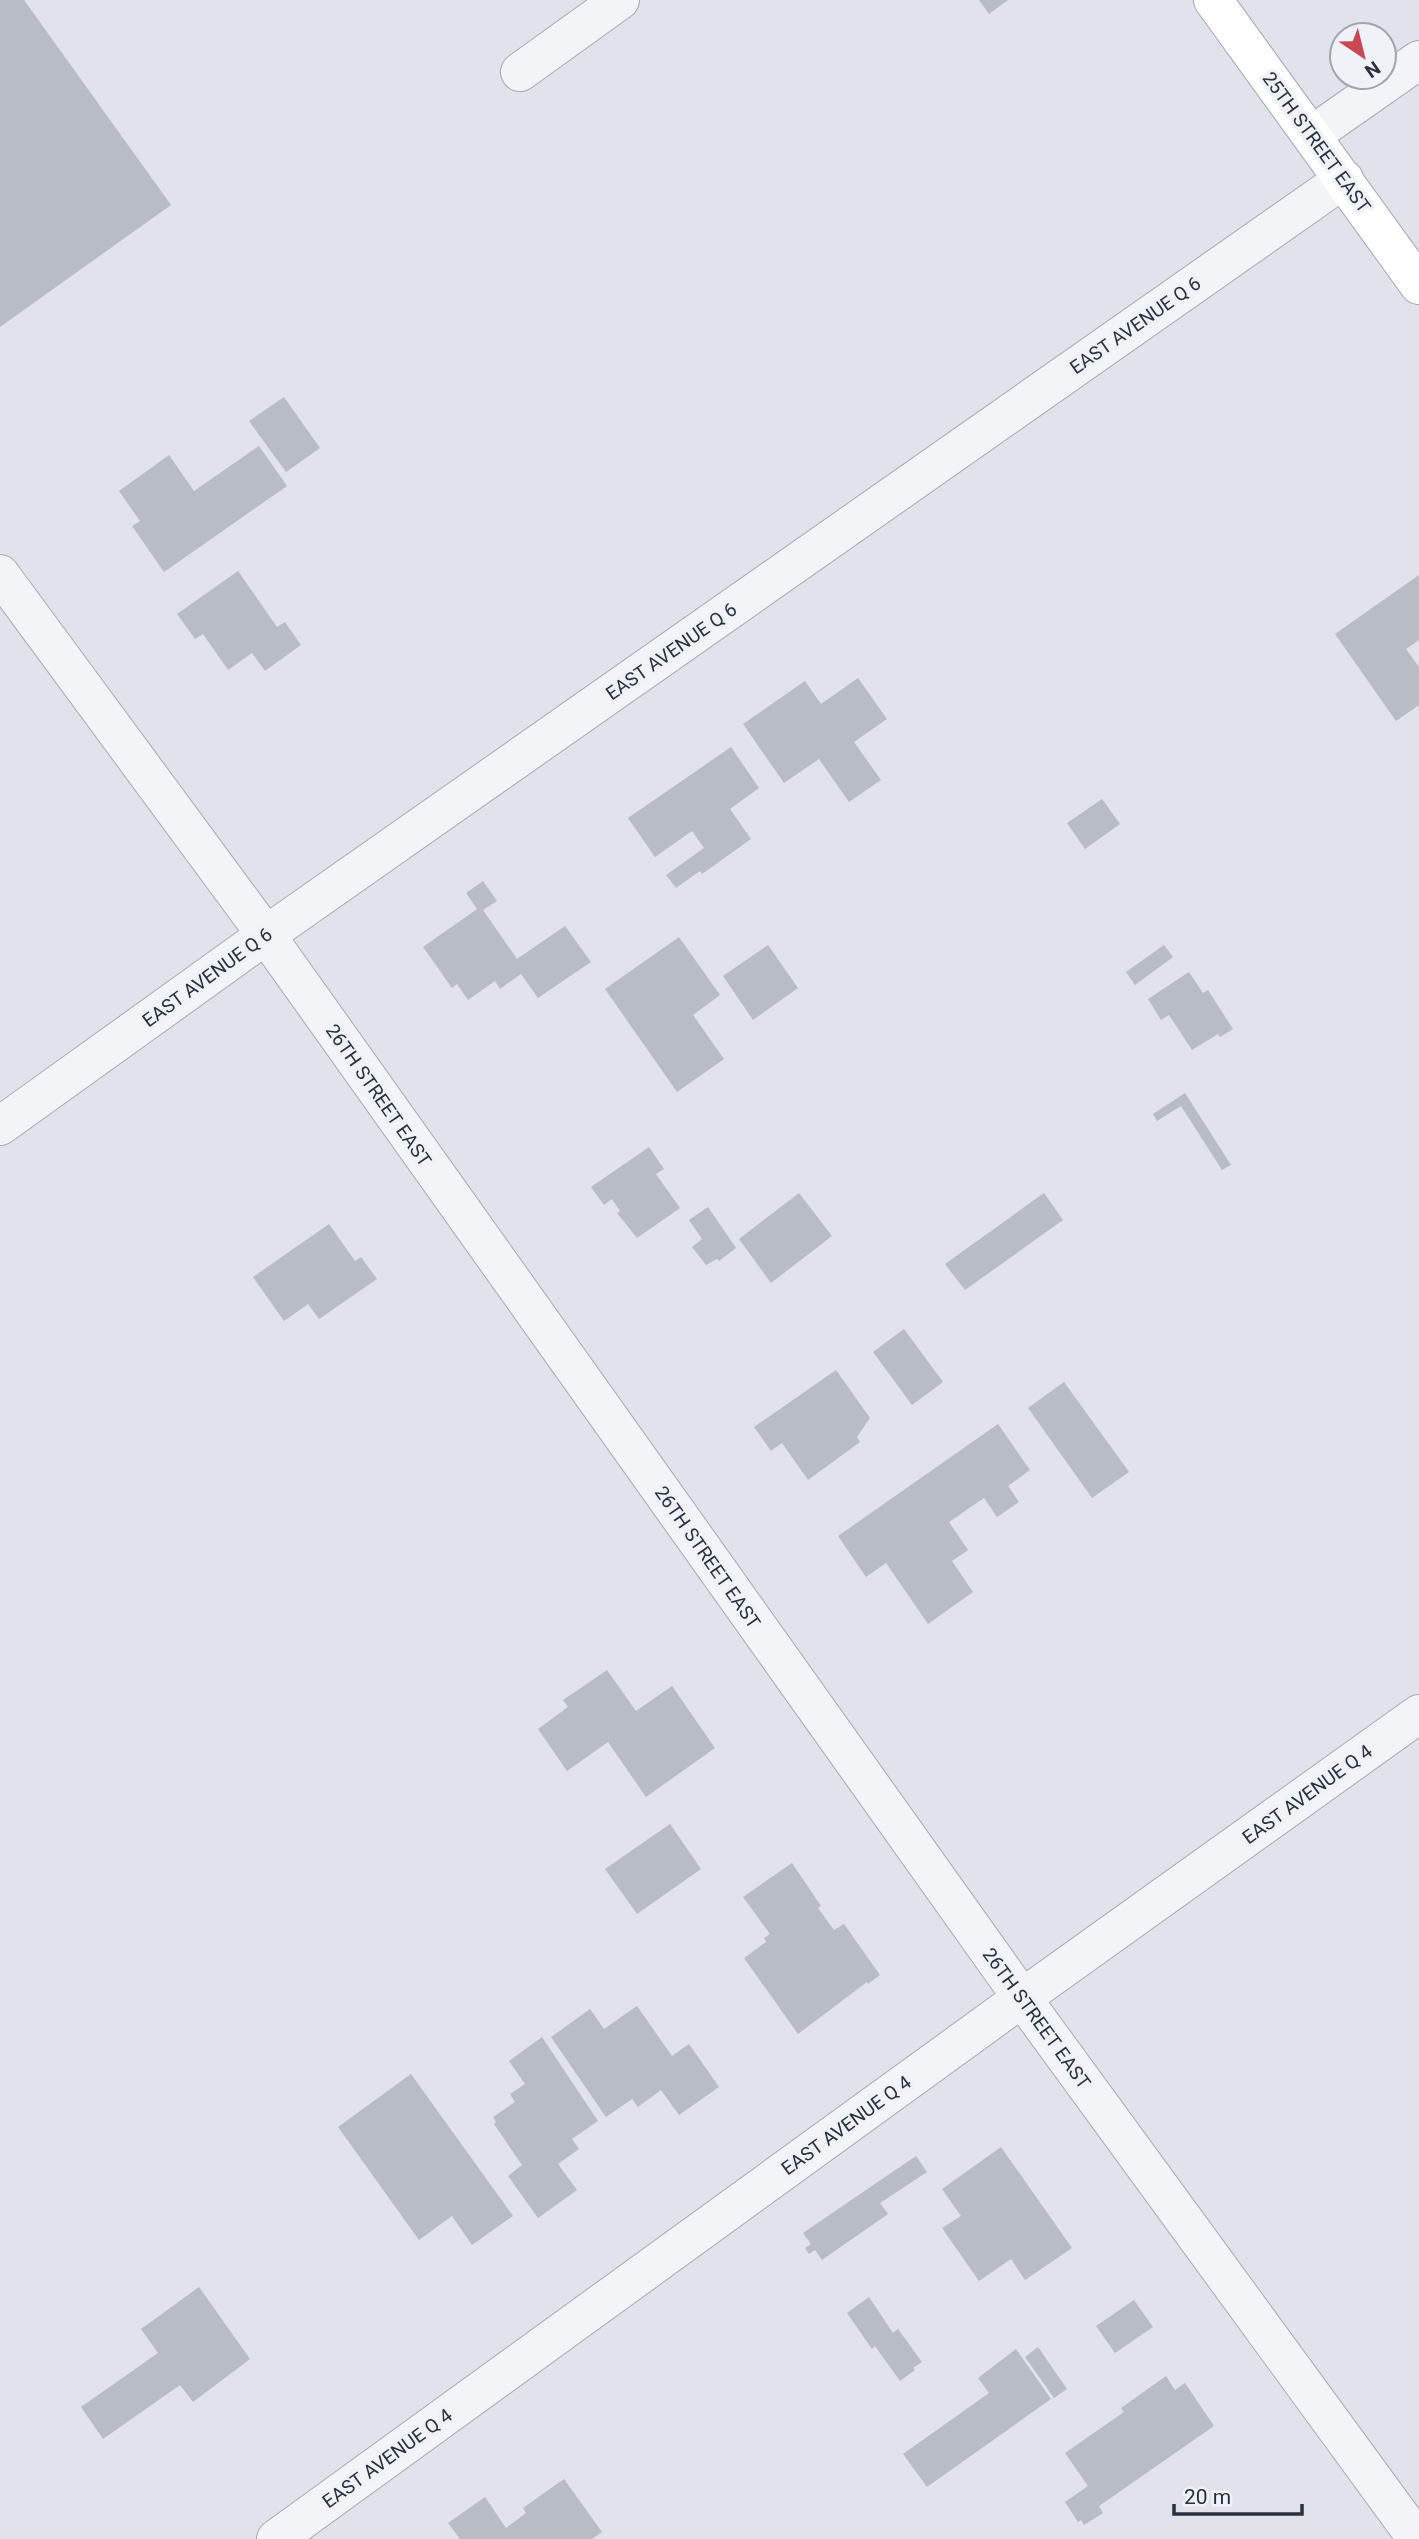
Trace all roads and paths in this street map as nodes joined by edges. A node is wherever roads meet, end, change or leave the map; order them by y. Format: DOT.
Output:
graph roads {
  1 [pos="620,0"];
  2 [pos="1213,0"];
  3 [pos="1419,61"];
  4 [pos="520,72"];
  5 [pos="1312,135"];
  6 [pos="1344,179"];
  7 [pos="1419,285"];
  8 [pos="0,574"];
  9 [pos="266,935"];
  10 [pos="0,1126"];
  11 [pos="1419,1714"];
  12 [pos="1022,1998"];
  13 [pos="276,2539"];
  14 [pos="1417,2539"];
  1 -- 4 [label="street"];
  2 -- 5 [label="main road, 25TH STREET EAST"];
  3 -- 5 [label="street"];
  5 -- 6 [label="main road, 25TH STREET EAST"];
  6 -- 7 [label="main road, 25TH STREET EAST"];
  6 -- 9 [label="street, EAST AVENUE Q 6"];
  8 -- 9 [label="street, 26TH STREET EAST"];
  9 -- 10 [label="street, EAST AVENUE Q 6"];
  9 -- 12 [label="street, 26TH STREET EAST"];
  11 -- 12 [label="street, EAST AVENUE Q 4"];
  12 -- 13 [label="street, EAST AVENUE Q 4"];
  12 -- 14 [label="street, 26TH STREET EAST"];
}
